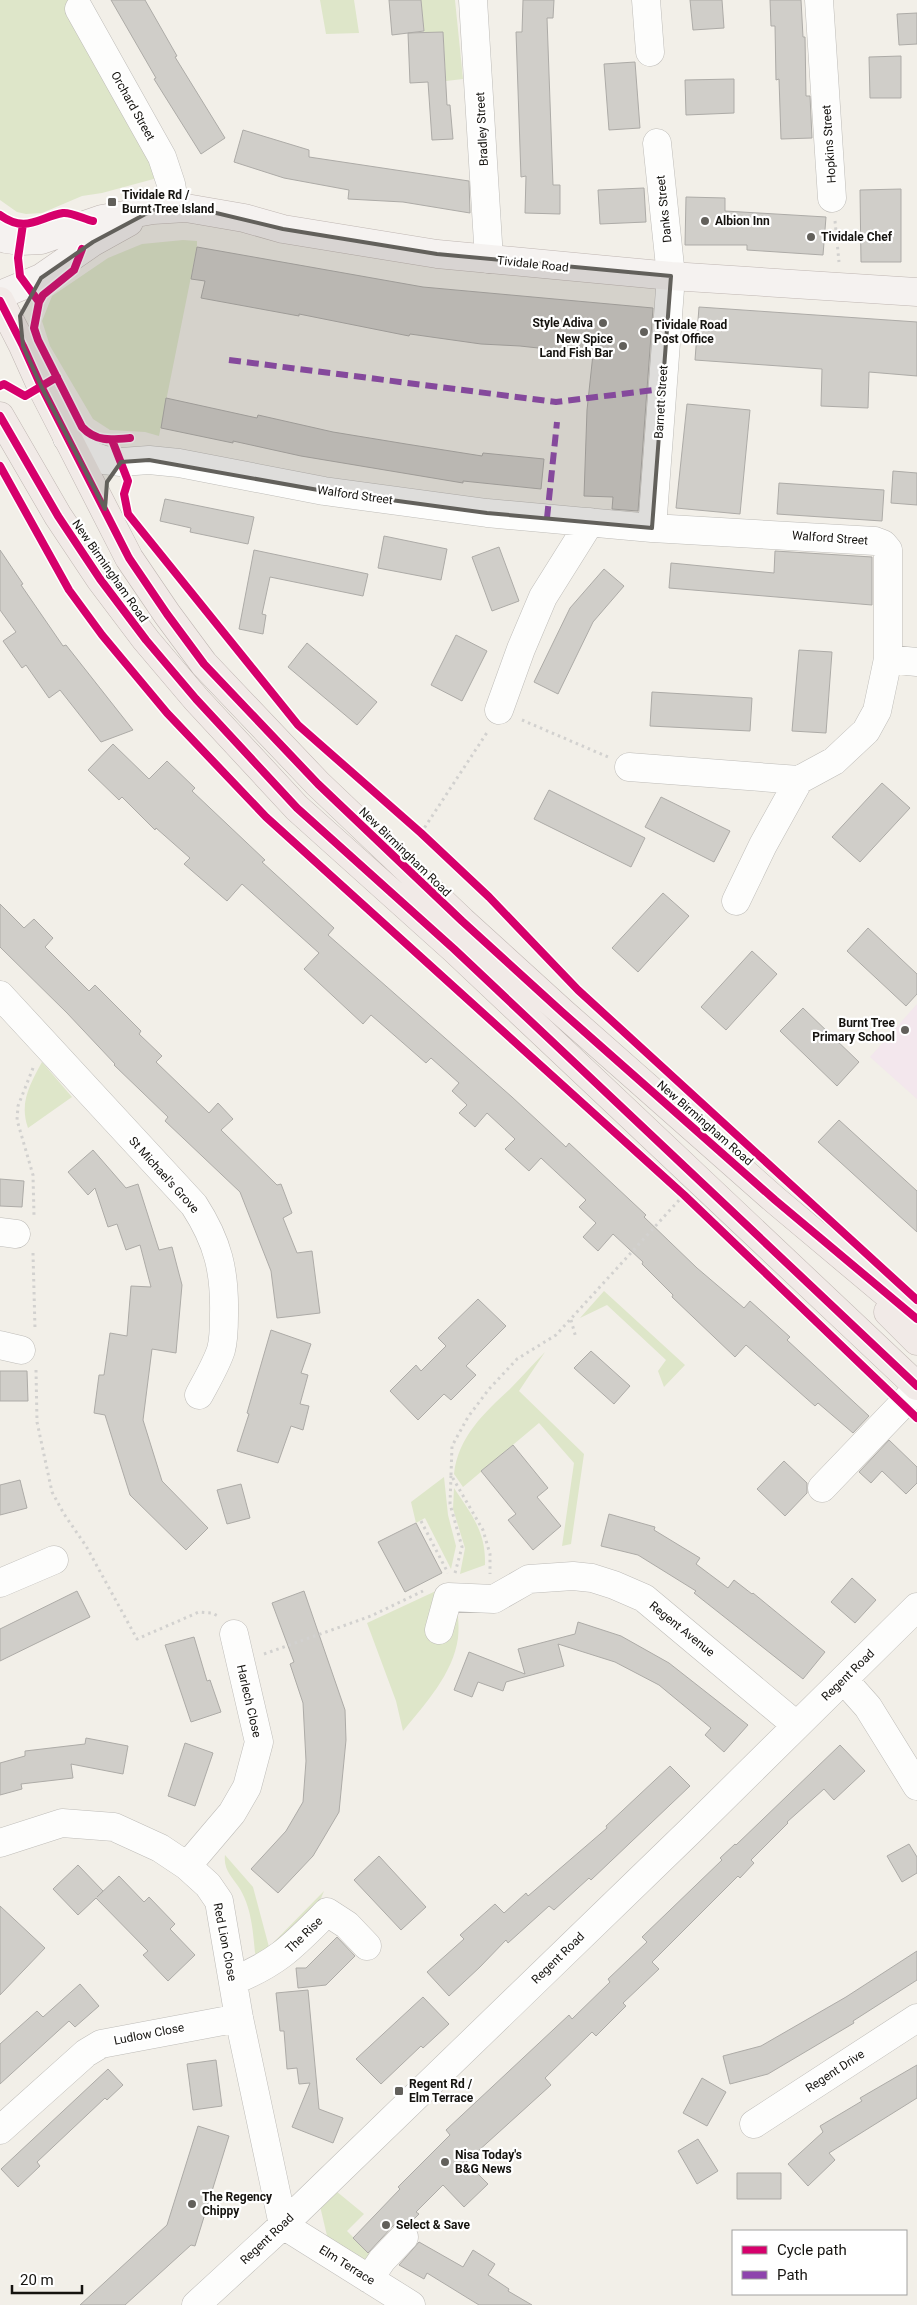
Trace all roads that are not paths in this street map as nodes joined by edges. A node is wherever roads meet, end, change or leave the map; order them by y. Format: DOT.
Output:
graph roads {
  1 [pos="473,0"];
  2 [pos="646,0"];
  3 [pos="819,0"];
  4 [pos="79,9"];
  5 [pos="650,52"];
  6 [pos="658,142"];
  7 [pos="832,198"];
  8 [pos="164,209"];
  9 [pos="0,236"];
  10 [pos="489,259"];
  11 [pos="671,276"];
  12 [pos="40,278"];
  13 [pos="917,292"];
  14 [pos="1,302"];
  15 [pos="23,346"];
  16 [pos="0,416"];
  17 [pos="67,438"];
  18 [pos="120,462"];
  19 [pos="104,509"];
  20 [pos="590,522"];
  21 [pos="652,528"];
  22 [pos="888,659"];
  23 [pos="917,662"];
  24 [pos="498,710"];
  25 [pos="630,767"];
  26 [pos="799,780"];
  27 [pos="318,784"];
  28 [pos="297,808"];
  29 [pos="736,901"];
  30 [pos="0,995"];
  31 [pos="775,1200"];
  32 [pos="917,1319"];
  33 [pos="917,1341"];
  34 [pos="917,1388"];
  35 [pos="199,1395"];
  36 [pos="822,1488"];
  37 [pos="54,1560"];
  38 [pos="0,1584"];
  39 [pos="917,1607"];
  40 [pos="228,1627"];
  41 [pos="439,1630"];
  42 [pos="844,1680"];
  43 [pos="796,1725"];
  44 [pos="917,1786"];
  45 [pos="0,1843"];
  46 [pos="187,1866"];
  47 [pos="367,1946"];
  48 [pos="233,1981"];
  49 [pos="239,2018"];
  50 [pos="917,2018"];
  51 [pos="754,2124"];
  52 [pos="0,2130"];
  53 [pos="283,2225"];
  54 [pos="404,2237"];
  55 [pos="369,2279"];
  56 [pos="196,2305"];
  57 [pos="411,2305"];
  1 -- 10 [label="street, Bradley Street"];
  2 -- 5 [label="street"];
  3 -- 7 [label="street, Hopkins Street"];
  4 -- 8 [label="street, Orchard Street"];
  6 -- 11 [label="street, Danks Street"];
  8 -- 9 [label="main road, Tividale Road"];
  8 -- 10 [label="main road, Tividale Road"];
  8 -- 12 [label="main road"];
  10 -- 11 [label="main road, Tividale Road"];
  11 -- 13 [label="main road, Tividale Road"];
  11 -- 21 [label="street, Barnett Street"];
  12 -- 14 [label="street"];
  12 -- 15 [label="main road"];
  14 -- 15 [label="highway, New Birmingham Road"];
  15 -- 17 [label="highway, New Birmingham Road"];
  16 -- 28 [label="highway, New Birmingham Road"];
  17 -- 18 [label="street, Walford Street"];
  17 -- 19 [label="highway, New Birmingham Road"];
  18 -- 19 [label="street"];
  18 -- 20 [label="street, Walford Street"];
  19 -- 27 [label="highway, New Birmingham Road"];
  20 -- 21 [label="street, Walford Street"];
  20 -- 24 [label="street"];
  21 -- 22 [label="street, Walford Street"];
  22 -- 23 [label="street"];
  22 -- 26 [label="street, Walford Street"];
  25 -- 26 [label="street"];
  26 -- 29 [label="street"];
  27 -- 28 [label="highway"];
  27 -- 31 [label="highway, New Birmingham Road"];
  28 -- 34 [label="highway, New Birmingham Road"];
  30 -- 35 [label="street, St Michael's Grove"];
  31 -- 32 [label="highway, New Birmingham Road"];
  31 -- 33 [label="highway"];
  34 -- 36 [label="street"];
  37 -- 38 [label="street"];
  39 -- 42 [label="street, Regent Road"];
  40 -- 46 [label="street, Harlech Close"];
  41 -- 43 [label="street, Regent Avenue"];
  42 -- 43 [label="street, Regent Road"];
  42 -- 44 [label="street"];
  43 -- 53 [label="street, Regent Road"];
  45 -- 46 [label="street, Red Lion Close"];
  46 -- 48 [label="street, Red Lion Close"];
  47 -- 48 [label="street, The Rise"];
  48 -- 49 [label="street, Red Lion Close"];
  49 -- 52 [label="street, Ludlow Close"];
  49 -- 53 [label="street, Red Lion Close"];
  50 -- 51 [label="street, Regent Drive"];
  53 -- 55 [label="street, Elm Terrace"];
  53 -- 56 [label="street, Regent Road"];
  54 -- 55 [label="street"];
  55 -- 57 [label="street, Elm Terrace"];
}
